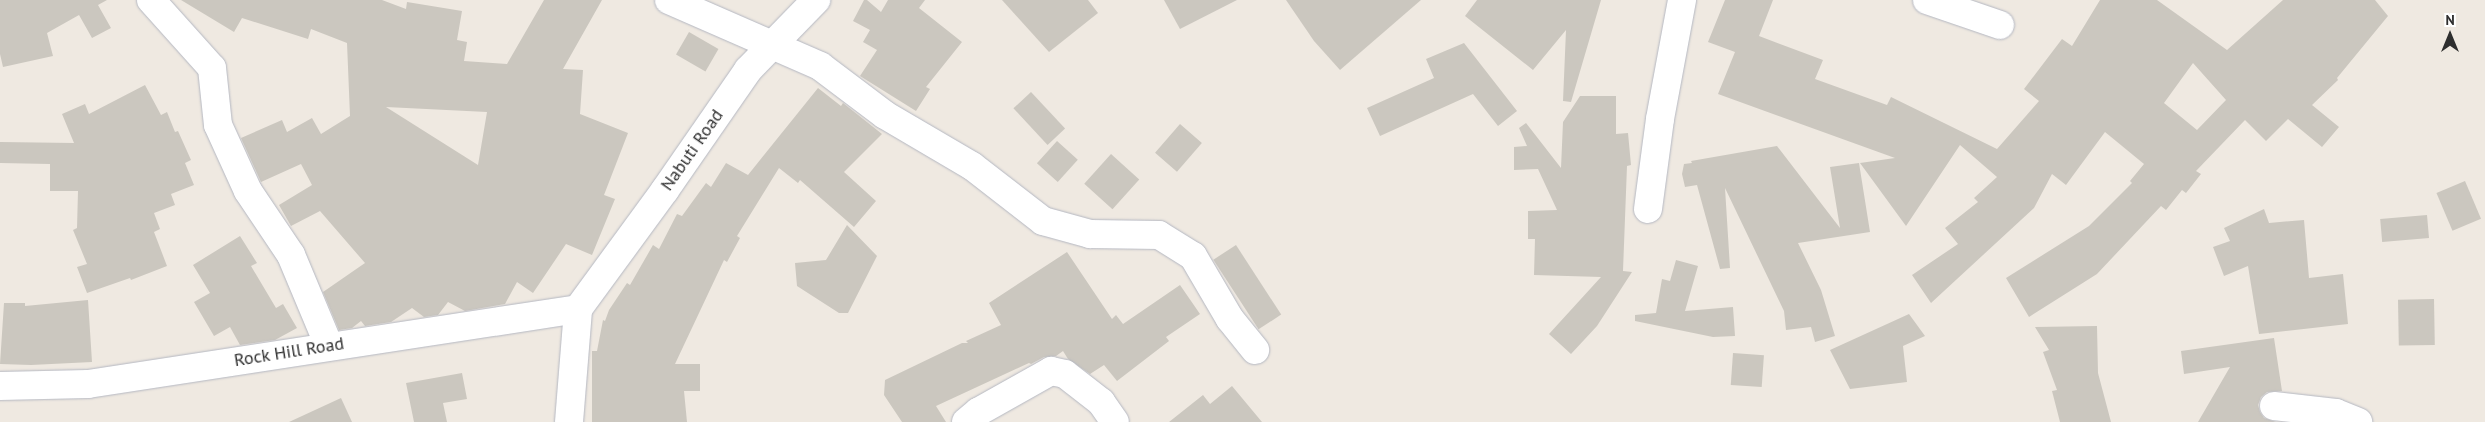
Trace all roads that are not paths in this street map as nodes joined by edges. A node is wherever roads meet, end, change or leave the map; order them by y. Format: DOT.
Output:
graph roads {
  1 [pos="151,0"];
  2 [pos="669,0"];
  3 [pos="816,0"];
  4 [pos="1682,0"];
  5 [pos="1927,0"];
  6 [pos="2000,25"];
  7 [pos="772,46"];
  8 [pos="1648,209"];
  9 [pos="578,309"];
  10 [pos="329,346"];
  11 [pos="1255,350"];
  12 [pos="0,386"];
  13 [pos="2274,406"];
  14 [pos="569,422"];
  15 [pos="966,422"];
  16 [pos="1115,422"];
  17 [pos="2358,422"];
  1 -- 10 [label="street"];
  2 -- 7 [label="street"];
  3 -- 7 [label="street, Nabuti Road"];
  4 -- 8 [label="street"];
  5 -- 6 [label="street"];
  7 -- 9 [label="street, Nabuti Road"];
  7 -- 11 [label="street"];
  9 -- 10 [label="street, Rock Hill Road"];
  9 -- 14 [label="street"];
  10 -- 12 [label="street, Rock Hill Road"];
  13 -- 17 [label="street"];
  15 -- 16 [label="street"];
}
